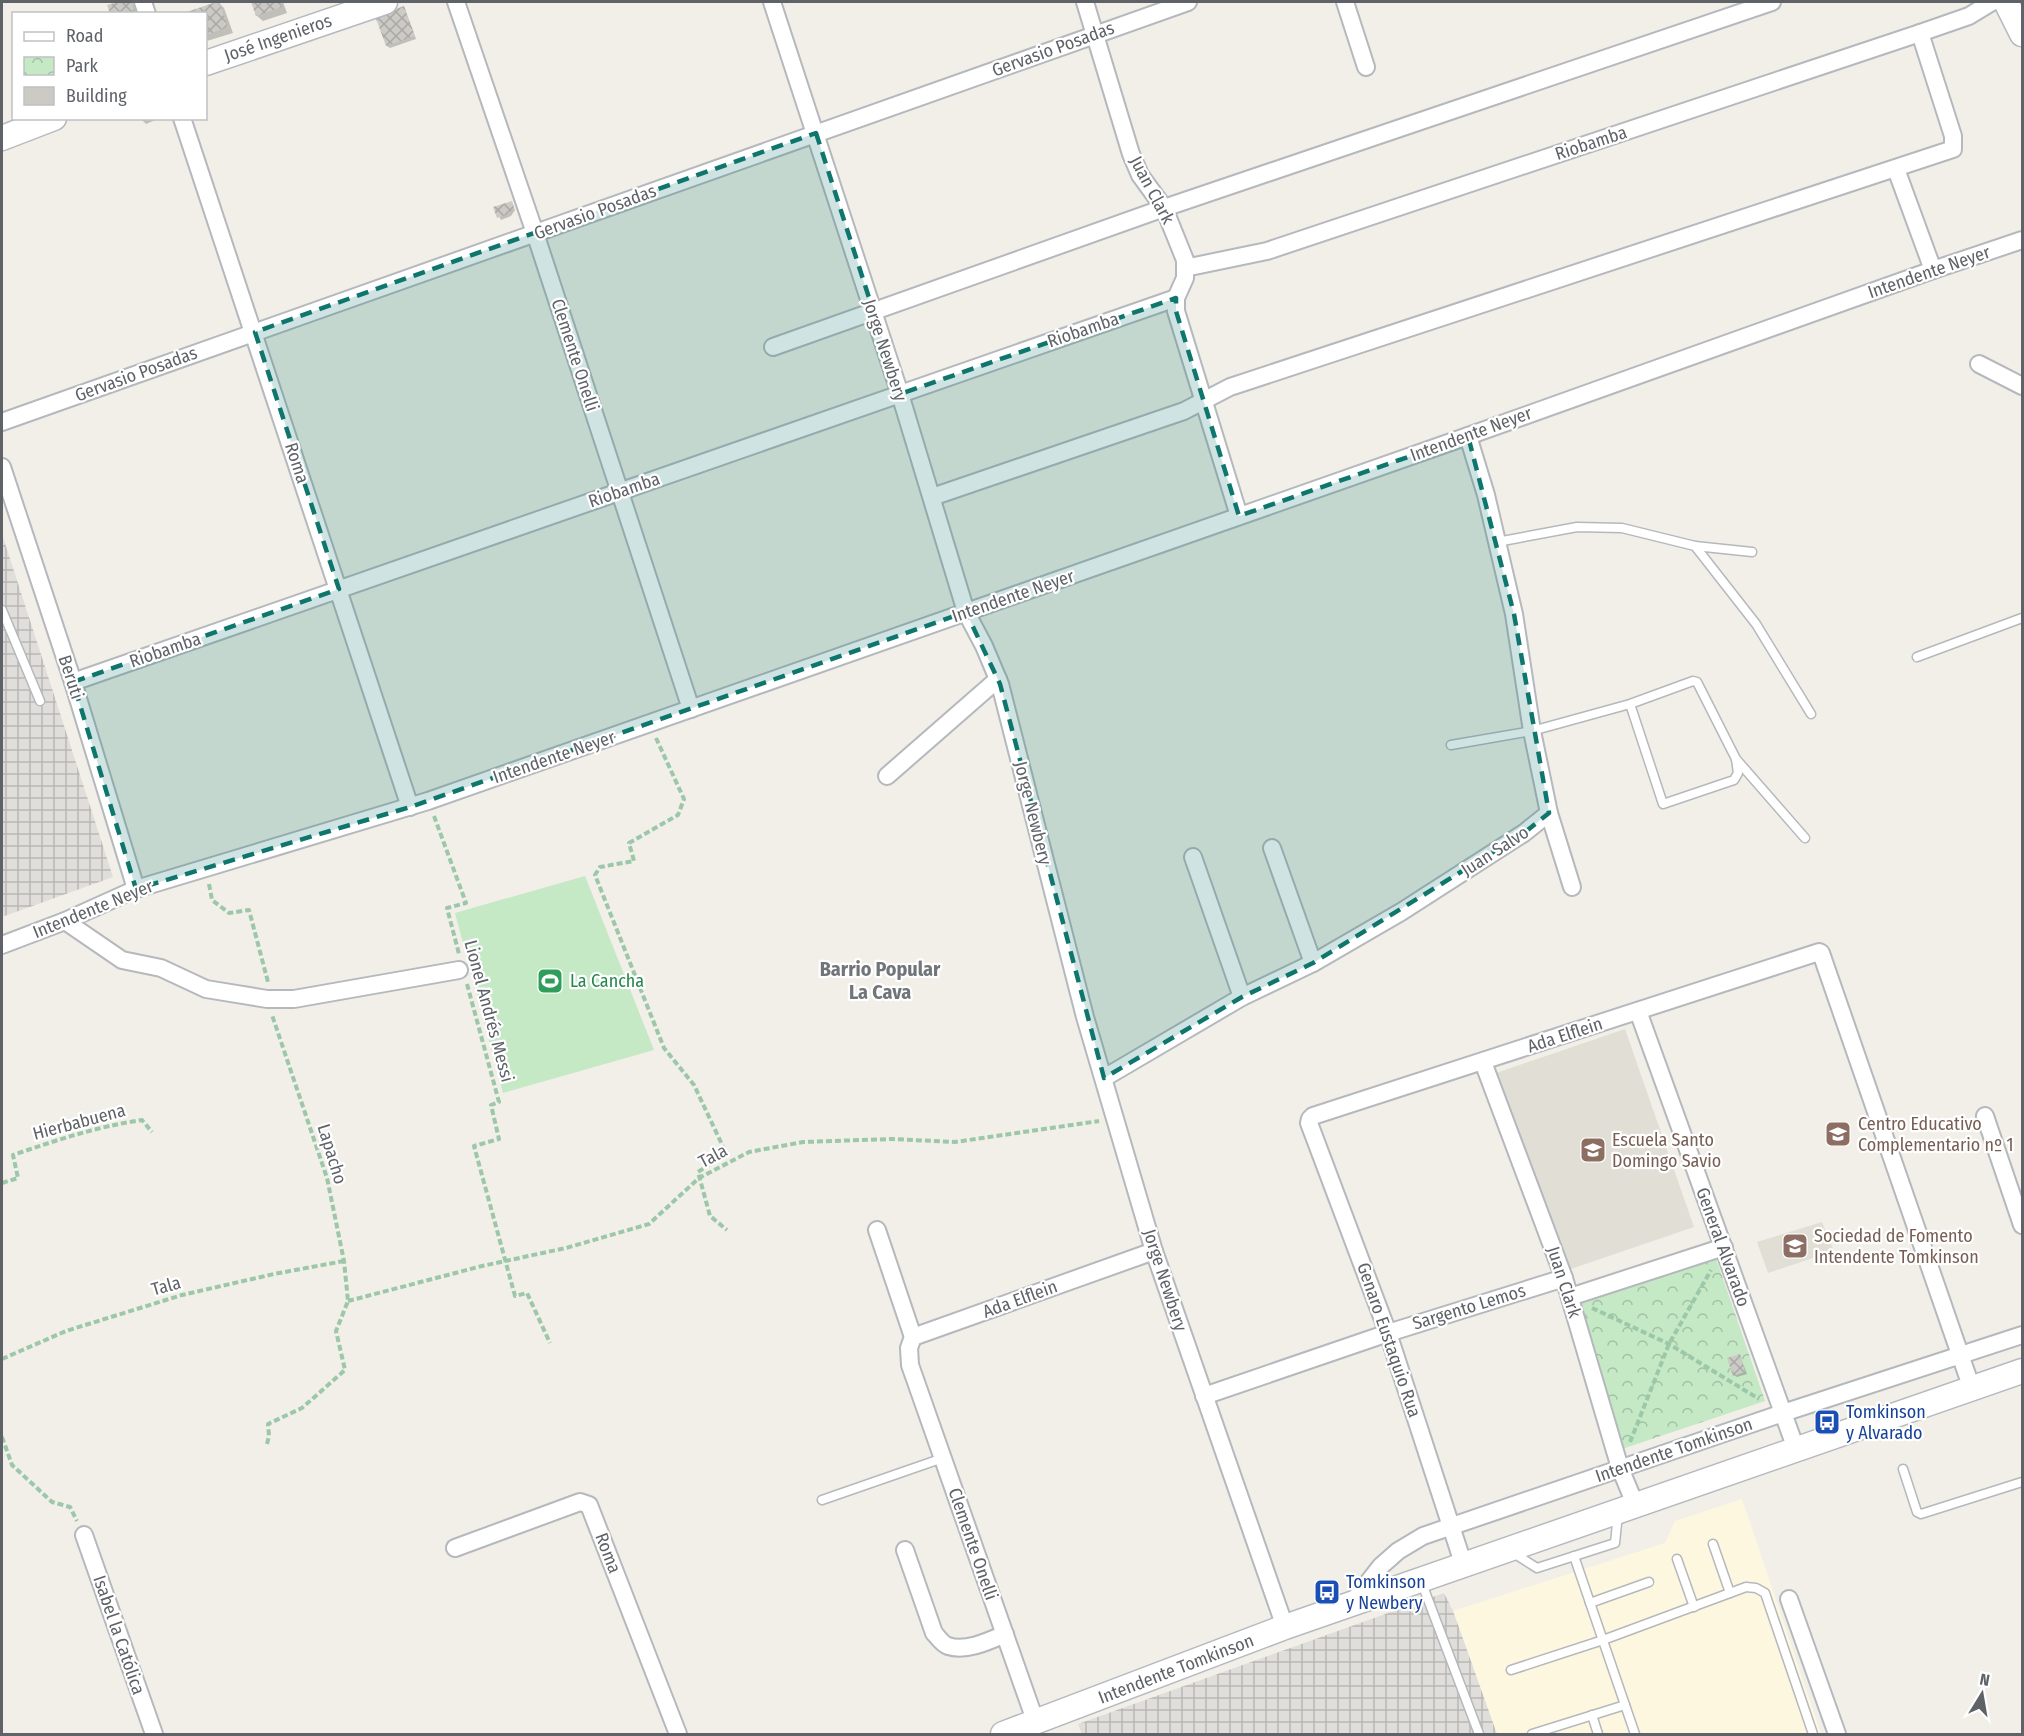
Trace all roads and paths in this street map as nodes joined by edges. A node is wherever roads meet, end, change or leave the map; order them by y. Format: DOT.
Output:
graph roads {
  1 [pos="386,2"];
  2 [pos="456,2"];
  3 [pos="772,2"];
  4 [pos="1084,2"];
  5 [pos="1188,2"];
  6 [pos="1345,2"];
  7 [pos="1772,2"];
  8 [pos="1992,2"];
  9 [pos="2006,2"];
  10 [pos="1920,33"];
  11 [pos="1095,34"];
  12 [pos="2022,34"];
  13 [pos="207,63"];
  14 [pos="1366,67"];
  15 [pos="49,120"];
  16 [pos="183,120"];
  17 [pos="816,133"];
  18 [pos="2,138"];
  19 [pos="1896,169"];
  20 [pos="1164,208"];
  21 [pos="535,233"];
  22 [pos="2022,240"];
  23 [pos="1185,268"];
  24 [pos="1933,270"];
  25 [pos="1176,298"];
  26 [pos="873,313"];
  27 [pos="255,333"];
  28 [pos="773,347"];
  29 [pos="1979,364"];
  30 [pos="2022,386"];
  31 [pos="900,394"];
  32 [pos="1204,400"];
  33 [pos="2,422"];
  34 [pos="1468,436"];
  35 [pos="2,467"];
  36 [pos="619,492"];
  37 [pos="932,497"];
  38 [pos="1239,516"];
  39 [pos="1497,542"];
  40 [pos="1695,546"];
  41 [pos="1752,552"];
  42 [pos="339,589"];
  43 [pos="2,610"];
  44 [pos="966,612"];
  45 [pos="2022,618"];
  46 [pos="1917,657"];
  47 [pos="998,679"];
  48 [pos="73,682"];
  49 [pos="40,701"];
  50 [pos="1630,704"];
  51 [pos="691,708"];
  52 [pos="1811,714"];
  53 [pos="649,723"];
  54 [pos="1532,731"];
  55 [pos="1451,745"];
  56 [pos="1736,759"];
  57 [pos="887,776"];
  58 [pos="428,801"];
  59 [pos="410,807"];
  60 [pos="1549,813"];
  61 [pos="1805,838"];
  62 [pos="1272,848"];
  63 [pos="1193,856"];
  64 [pos="207,868"];
  65 [pos="1572,887"];
  66 [pos="136,889"];
  67 [pos="64,921"];
  68 [pos="2,945"];
  69 [pos="1313,963"];
  70 [pos="462,971"];
  71 [pos="1242,997"];
  72 [pos="267,999"];
  73 [pos="1638,1011"];
  74 [pos="1483,1062"];
  75 [pos="1104,1078"];
  76 [pos="1985,1116"];
  77 [pos="1115,1119"];
  78 [pos="1310,1119"];
  79 [pos="152,1132"];
  80 [pos="699,1178"];
  81 [pos="2,1183"];
  82 [pos="2022,1225"];
  83 [pos="727,1230"];
  84 [pos="877,1230"];
  85 [pos="1724,1247"];
  86 [pos="1154,1251"];
  87 [pos="505,1260"];
  88 [pos="344,1261"];
  89 [pos="1564,1278"];
  90 [pos="1570,1297"];
  91 [pos="348,1301"];
  92 [pos="1388,1333"];
  93 [pos="2022,1335"];
  94 [pos="913,1337"];
  95 [pos="550,1343"];
  96 [pos="1669,1344"];
  97 [pos="1959,1356"];
  98 [pos="2,1359"];
  99 [pos="2022,1371"];
  100 [pos="1972,1389"];
  101 [pos="1204,1396"];
  102 [pos="1783,1413"];
  103 [pos="2,1437"];
  104 [pos="267,1444"];
  105 [pos="1796,1449"];
  106 [pos="943,1458"];
  107 [pos="1620,1468"];
  108 [pos="1903,1468"];
  109 [pos="2022,1482"];
  110 [pos="822,1500"];
  111 [pos="1627,1507"];
  112 [pos="1452,1527"];
  113 [pos="84,1535"];
  114 [pos="1713,1544"];
  115 [pos="455,1548"];
  116 [pos="1507,1548"];
  117 [pos="905,1550"];
  118 [pos="1574,1556"];
  119 [pos="1677,1559"];
  120 [pos="1463,1563"];
  121 [pos="1420,1579"];
  122 [pos="1650,1582"];
  123 [pos="1730,1593"];
  124 [pos="1789,1599"];
  125 [pos="1590,1603"];
  126 [pos="1350,1605"];
  127 [pos="1694,1606"];
  128 [pos="1285,1627"];
  129 [pos="1005,1634"];
  130 [pos="1603,1640"];
  131 [pos="1511,1670"];
  132 [pos="1625,1705"];
  133 [pos="1592,1715"];
  134 [pos="1036,1723"];
  135 [pos="1556,1731"];
  136 [pos="154,1734"];
  137 [pos="678,1734"];
  138 [pos="1003,1734"];
  139 [pos="1479,1734"];
  140 [pos="1532,1734"];
  141 [pos="1599,1734"];
  142 [pos="1635,1734"];
  143 [pos="1813,1734"];
  144 [pos="1837,1734"];
  1 -- 13 [label="street, José Ingenieros"];
  2 -- 21 [label="street, Clemente Onelli"];
  3 -- 17 [label="street, Jorge Newbery"];
  4 -- 11 [label="street, Juan Clark"];
  5 -- 11 [label="street, Gervasio Posadas"];
  6 -- 14 [label="street"];
  7 -- 20 [label="street"];
  8 -- 10 [label="street, Riobamba"];
  9 -- 12 [label="street"];
  10 -- 19 [label="street"];
  10 -- 23 [label="street, Riobamba"];
  11 -- 17 [label="street, Gervasio Posadas"];
  11 -- 20 [label="street, Juan Clark"];
  15 -- 18 [label="street"];
  16 -- 27 [label="street, Roma"];
  17 -- 21 [label="street, Gervasio Posadas"];
  17 -- 26 [label="street, Jorge Newbery"];
  19 -- 24 [label="street"];
  19 -- 32 [label="street"];
  20 -- 23 [label="street, Juan Clark"];
  20 -- 26 [label="street"];
  21 -- 27 [label="street, Gervasio Posadas"];
  21 -- 36 [label="street, Clemente Onelli"];
  22 -- 24 [label="street, Intendente Neyer"];
  23 -- 25 [label="street"];
  24 -- 34 [label="street, Intendente Neyer"];
  25 -- 31 [label="street, Riobamba"];
  25 -- 32 [label="street"];
  26 -- 28 [label="street"];
  26 -- 31 [label="street, Jorge Newbery"];
  27 -- 33 [label="street, Gervasio Posadas"];
  27 -- 42 [label="street, Roma"];
  29 -- 30 [label="street"];
  31 -- 36 [label="street, Riobamba"];
  31 -- 37 [label="street, Jorge Newbery"];
  32 -- 37 [label="street"];
  32 -- 38 [label="street"];
  34 -- 38 [label="street, Intendente Neyer"];
  34 -- 39 [label="street"];
  35 -- 48 [label="street, Beruti"];
  36 -- 42 [label="street, Riobamba"];
  36 -- 51 [label="street, Clemente Onelli"];
  37 -- 44 [label="street, Jorge Newbery"];
  38 -- 44 [label="street, Intendente Neyer"];
  39 -- 40 [label="lane"];
  39 -- 54 [label="street"];
  40 -- 41 [label="lane"];
  40 -- 52 [label="lane"];
  42 -- 48 [label="street, Riobamba"];
  42 -- 59 [label="street, Roma"];
  43 -- 49 [label="lane"];
  44 -- 47 [label="street, Jorge Newbery"];
  44 -- 51 [label="street, Intendente Neyer"];
  45 -- 46 [label="lane"];
  47 -- 57 [label="street"];
  47 -- 75 [label="street, Jorge Newbery"];
  48 -- 66 [label="street, Beruti"];
  50 -- 54 [label="lane"];
  50 -- 56 [label="lane"];
  50 -- 56 [label="lane"];
  51 -- 53 [label="street, Intendente Neyer"];
  53 -- 58 [label="street, Intendente Neyer"];
  53 -- 80 [label="path"];
  54 -- 55 [label="lane"];
  54 -- 60 [label="street"];
  56 -- 61 [label="lane"];
  58 -- 59 [label="street, Intendente Neyer"];
  58 -- 70 [label="path, Lionel Andrés Messi"];
  59 -- 64 [label="street, Intendente Neyer"];
  60 -- 65 [label="street"];
  60 -- 69 [label="street, Juan Salvo"];
  62 -- 69 [label="street"];
  63 -- 71 [label="street"];
  64 -- 66 [label="street, Intendente Neyer"];
  64 -- 72 [label="path, Lapacho"];
  66 -- 67 [label="street, Intendente Neyer"];
  67 -- 68 [label="street, Intendente Neyer"];
  67 -- 72 [label="street"];
  69 -- 71 [label="street, Juan Salvo"];
  70 -- 72 [label="street"];
  70 -- 87 [label="path, Lionel Andrés Messi"];
  71 -- 75 [label="street, Juan Salvo"];
  72 -- 88 [label="path, Lapacho"];
  73 -- 74 [label="street, Ada Elflein"];
  73 -- 85 [label="street, General Alvarado"];
  73 -- 97 [label="street, Ada Elflein"];
  74 -- 78 [label="street, Ada Elflein"];
  74 -- 89 [label="street, Juan Clark"];
  75 -- 77 [label="street, Jorge Newbery"];
  76 -- 82 [label="street"];
  77 -- 80 [label="path, Tala"];
  77 -- 86 [label="street, Jorge Newbery"];
  78 -- 92 [label="street, Genaro Eustaquio Rua"];
  79 -- 81 [label="path, Hierbabuena"];
  80 -- 83 [label="path"];
  80 -- 87 [label="path, Tala"];
  84 -- 94 [label="street"];
  85 -- 90 [label="street"];
  85 -- 96 [label="path"];
  85 -- 102 [label="street, General Alvarado"];
  86 -- 94 [label="street, Ada Elflein"];
  86 -- 101 [label="street, Jorge Newbery"];
  87 -- 91 [label="path, Tala"];
  87 -- 95 [label="path, Lionel Andrés Messi"];
  88 -- 91 [label="path, Lapacho"];
  88 -- 98 [label="path, Tala"];
  89 -- 90 [label="street, Juan Clark"];
  89 -- 92 [label="street, Sargento Lemos"];
  90 -- 96 [label="path"];
  90 -- 107 [label="street, Juan Clark"];
  91 -- 104 [label="path, Lapacho"];
  92 -- 101 [label="street, Sargento Lemos"];
  92 -- 112 [label="street, Genaro Eustaquio Rua"];
  93 -- 97 [label="street, Intendente Tomkinson"];
  94 -- 106 [label="street, Clemente Onelli"];
  96 -- 102 [label="path"];
  96 -- 107 [label="path"];
  97 -- 100 [label="street"];
  97 -- 102 [label="street, Intendente Tomkinson"];
  99 -- 100 [label="street, Intendente Tomkinson"];
  100 -- 105 [label="street, Intendente Tomkinson"];
  101 -- 128 [label="street, Jorge Newbery"];
  102 -- 105 [label="street, General Alvarado"];
  102 -- 107 [label="street, Intendente Tomkinson"];
  103 -- 113 [label="path"];
  105 -- 111 [label="street, Intendente Tomkinson"];
  106 -- 110 [label="lane"];
  106 -- 129 [label="street, Clemente Onelli"];
  107 -- 111 [label="street, Juan Clark"];
  107 -- 112 [label="street, Intendente Tomkinson"];
  108 -- 109 [label="lane"];
  111 -- 116 [label="street, Intendente Tomkinson"];
  111 -- 118 [label="lane"];
  112 -- 120 [label="street, Genaro Eustaquio Rua"];
  112 -- 126 [label="street, Intendente Tomkinson"];
  113 -- 136 [label="street, Isabel la Católica"];
  114 -- 123 [label="lane"];
  115 -- 137 [label="street, Roma"];
  116 -- 118 [label="lane"];
  116 -- 120 [label="street, Intendente Tomkinson"];
  117 -- 129 [label="street"];
  118 -- 125 [label="lane"];
  119 -- 127 [label="lane"];
  120 -- 121 [label="street, Intendente Tomkinson"];
  121 -- 126 [label="street, Intendente Tomkinson"];
  121 -- 139 [label="lane"];
  122 -- 125 [label="lane"];
  123 -- 127 [label="lane"];
  123 -- 143 [label="lane"];
  124 -- 144 [label="street"];
  125 -- 130 [label="lane"];
  126 -- 128 [label="street, Intendente Tomkinson"];
  127 -- 130 [label="lane"];
  128 -- 134 [label="street, Intendente Tomkinson"];
  129 -- 134 [label="street, Clemente Onelli"];
  130 -- 131 [label="lane"];
  130 -- 132 [label="lane"];
  132 -- 133 [label="lane"];
  132 -- 142 [label="lane"];
  133 -- 135 [label="lane"];
  133 -- 141 [label="lane"];
  134 -- 138 [label="street, Intendente Tomkinson"];
  135 -- 140 [label="lane"];
}
